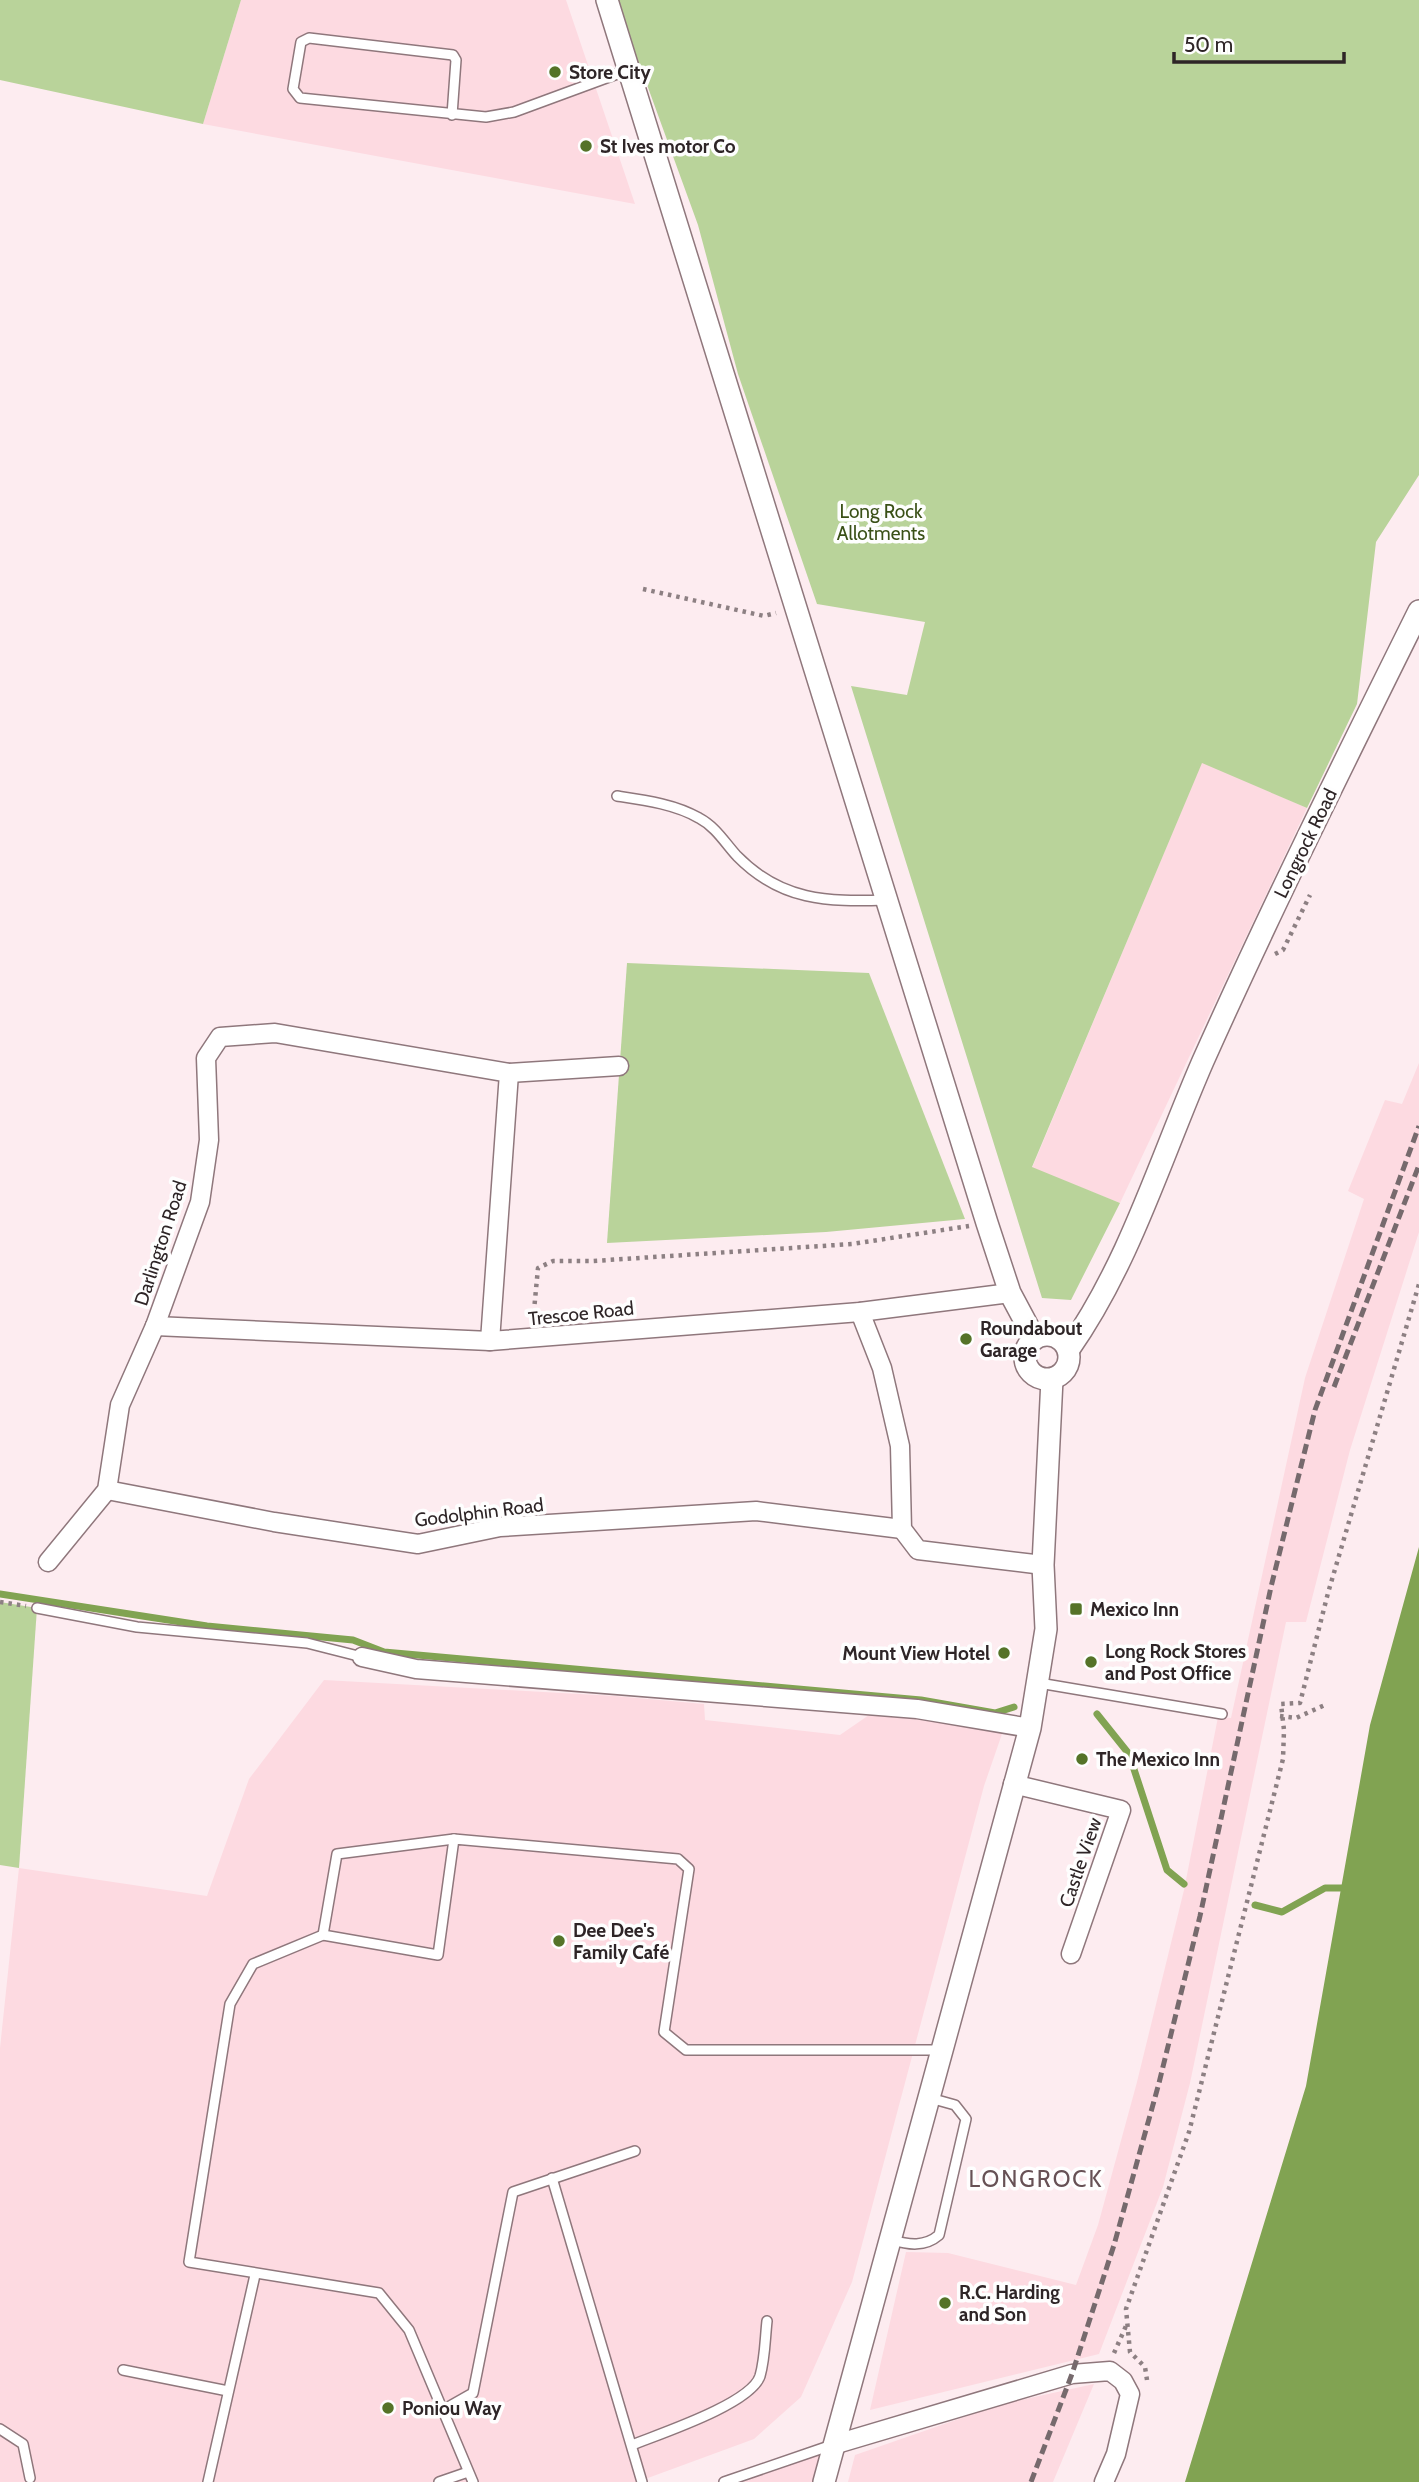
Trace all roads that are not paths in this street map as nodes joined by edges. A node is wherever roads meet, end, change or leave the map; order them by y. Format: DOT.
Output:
graph roads {
  1 [pos="607,0"];
  2 [pos="628,70"];
  3 [pos="452,115"];
  4 [pos="1419,611"];
  5 [pos="617,796"];
  6 [pos="886,900"];
  7 [pos="619,1066"];
  8 [pos="509,1073"];
  9 [pos="1010,1293"];
  10 [pos="860,1312"];
  11 [pos="155,1326"];
  12 [pos="1034,1338"];
  13 [pos="490,1341"];
  14 [pos="1069,1349"];
  15 [pos="1052,1379"];
  16 [pos="107,1490"];
  17 [pos="902,1530"];
  18 [pos="48,1562"];
  19 [pos="1043,1565"];
  20 [pos="37,1608"];
  21 [pos="362,1657"];
  22 [pos="1039,1683"];
  23 [pos="1222,1714"];
  24 [pos="1030,1728"];
  25 [pos="1013,1784"];
  26 [pos="454,1839"];
  27 [pos="323,1935"];
  28 [pos="1071,1954"];
  29 [pos="942,2050"];
  30 [pos="929,2098"];
  31 [pos="635,2151"];
  32 [pos="552,2178"];
  33 [pos="890,2239"];
  34 [pos="254,2275"];
  35 [pos="767,2322"];
  36 [pos="122,2370"];
  37 [pos="228,2391"];
  38 [pos="443,2410"];
  39 [pos="0,2429"];
  40 [pos="632,2445"];
  41 [pos="833,2445"];
  42 [pos="468,2472"];
  43 [pos="30,2478"];
  44 [pos="208,2482"];
  45 [pos="439,2482"];
  46 [pos="473,2482"];
  47 [pos="642,2482"];
  48 [pos="724,2482"];
  49 [pos="824,2482"];
  50 [pos="1104,2482"];
  1 -- 2 [label="street"];
  2 -- 3 [label="lane"];
  2 -- 6 [label="street"];
  3 -- 3 [label="lane"];
  4 -- 14 [label="street, Longrock Road"];
  5 -- 6 [label="lane"];
  6 -- 9 [label="street"];
  7 -- 8 [label="street, Darlington Road"];
  8 -- 11 [label="street, Darlington Road"];
  8 -- 13 [label="street"];
  9 -- 10 [label="street, Trescoe Road"];
  9 -- 12 [label="street"];
  10 -- 13 [label="street, Trescoe Road"];
  10 -- 17 [label="street"];
  11 -- 13 [label="street, Trescoe Road"];
  11 -- 16 [label="street, Darlington Road"];
  12 -- 14 [label="street"];
  12 -- 15 [label="street"];
  14 -- 15 [label="street"];
  15 -- 19 [label="street"];
  16 -- 17 [label="street, Godolphin Road"];
  16 -- 18 [label="street"];
  17 -- 19 [label="street"];
  19 -- 22 [label="street"];
  20 -- 21 [label="lane"];
  21 -- 24 [label="street"];
  22 -- 23 [label="lane"];
  22 -- 24 [label="street"];
  24 -- 25 [label="street"];
  25 -- 28 [label="street, Castle View"];
  25 -- 29 [label="street"];
  26 -- 27 [label="lane"];
  26 -- 27 [label="lane"];
  26 -- 29 [label="lane"];
  27 -- 34 [label="lane"];
  29 -- 30 [label="street"];
  30 -- 33 [label="street"];
  30 -- 33 [label="lane"];
  31 -- 32 [label="lane"];
  32 -- 38 [label="lane"];
  32 -- 40 [label="lane"];
  33 -- 41 [label="street"];
  34 -- 37 [label="lane"];
  34 -- 38 [label="lane"];
  35 -- 40 [label="lane"];
  36 -- 37 [label="lane"];
  37 -- 44 [label="lane"];
  38 -- 42 [label="lane"];
  39 -- 43 [label="lane"];
  40 -- 47 [label="lane"];
  41 -- 48 [label="lane"];
  41 -- 49 [label="street"];
  41 -- 50 [label="street"];
  42 -- 45 [label="lane"];
  42 -- 46 [label="lane"];
}
